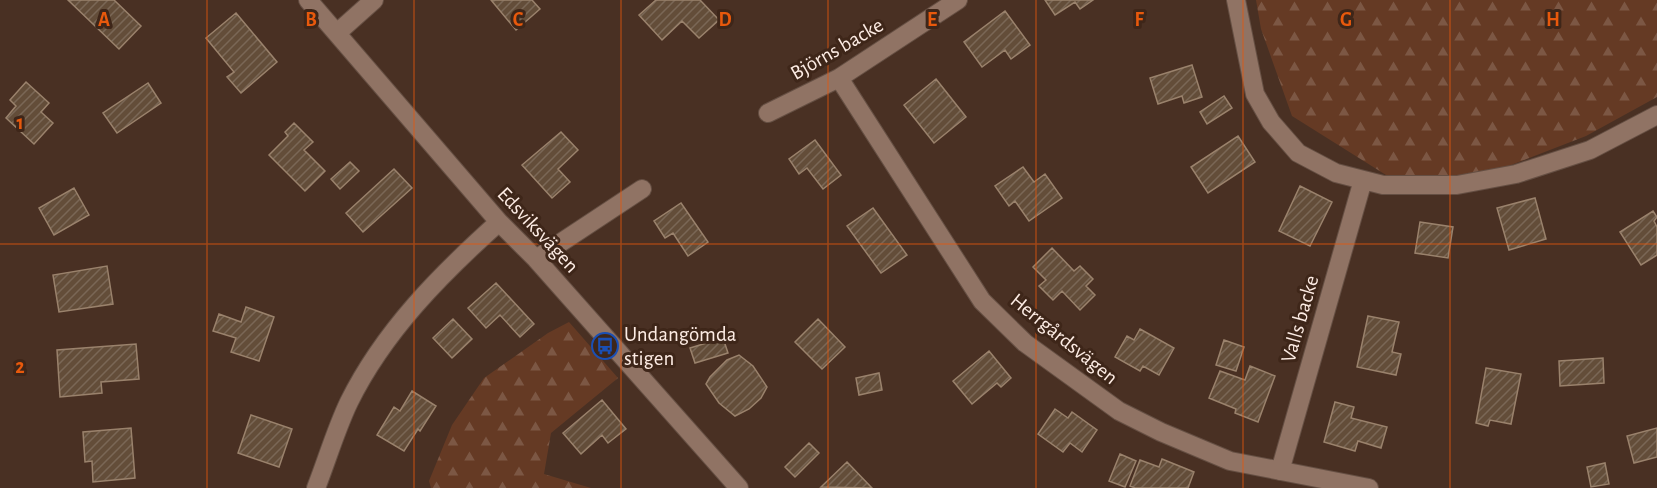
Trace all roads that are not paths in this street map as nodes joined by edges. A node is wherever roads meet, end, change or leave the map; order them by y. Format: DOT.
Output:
graph roads {
  1 [pos="308,0"];
  2 [pos="374,0"];
  3 [pos="958,0"];
  4 [pos="1236,0"];
  5 [pos="337,33"];
  6 [pos="839,78"];
  7 [pos="768,113"];
  8 [pos="1657,115"];
  9 [pos="1363,180"];
  10 [pos="642,189"];
  11 [pos="499,222"];
  12 [pos="536,259"];
  13 [pos="1280,471"];
  14 [pos="316,488"];
  15 [pos="739,488"];
  16 [pos="1369,488"];
  1 -- 5 [label="street, Edsviksvägen"];
  2 -- 5 [label="street"];
  3 -- 6 [label="street, Björns backe"];
  4 -- 9 [label="street"];
  5 -- 11 [label="street, Edsviksvägen"];
  6 -- 7 [label="street, Björns backe"];
  6 -- 13 [label="street, Herrgårdsvägen"];
  8 -- 9 [label="street"];
  9 -- 13 [label="street, Valls backe"];
  10 -- 12 [label="street"];
  11 -- 12 [label="street, Edsviksvägen"];
  11 -- 14 [label="street"];
  12 -- 15 [label="street, Edsviksvägen"];
  13 -- 16 [label="street, Herrgårdsvägen"];
}
